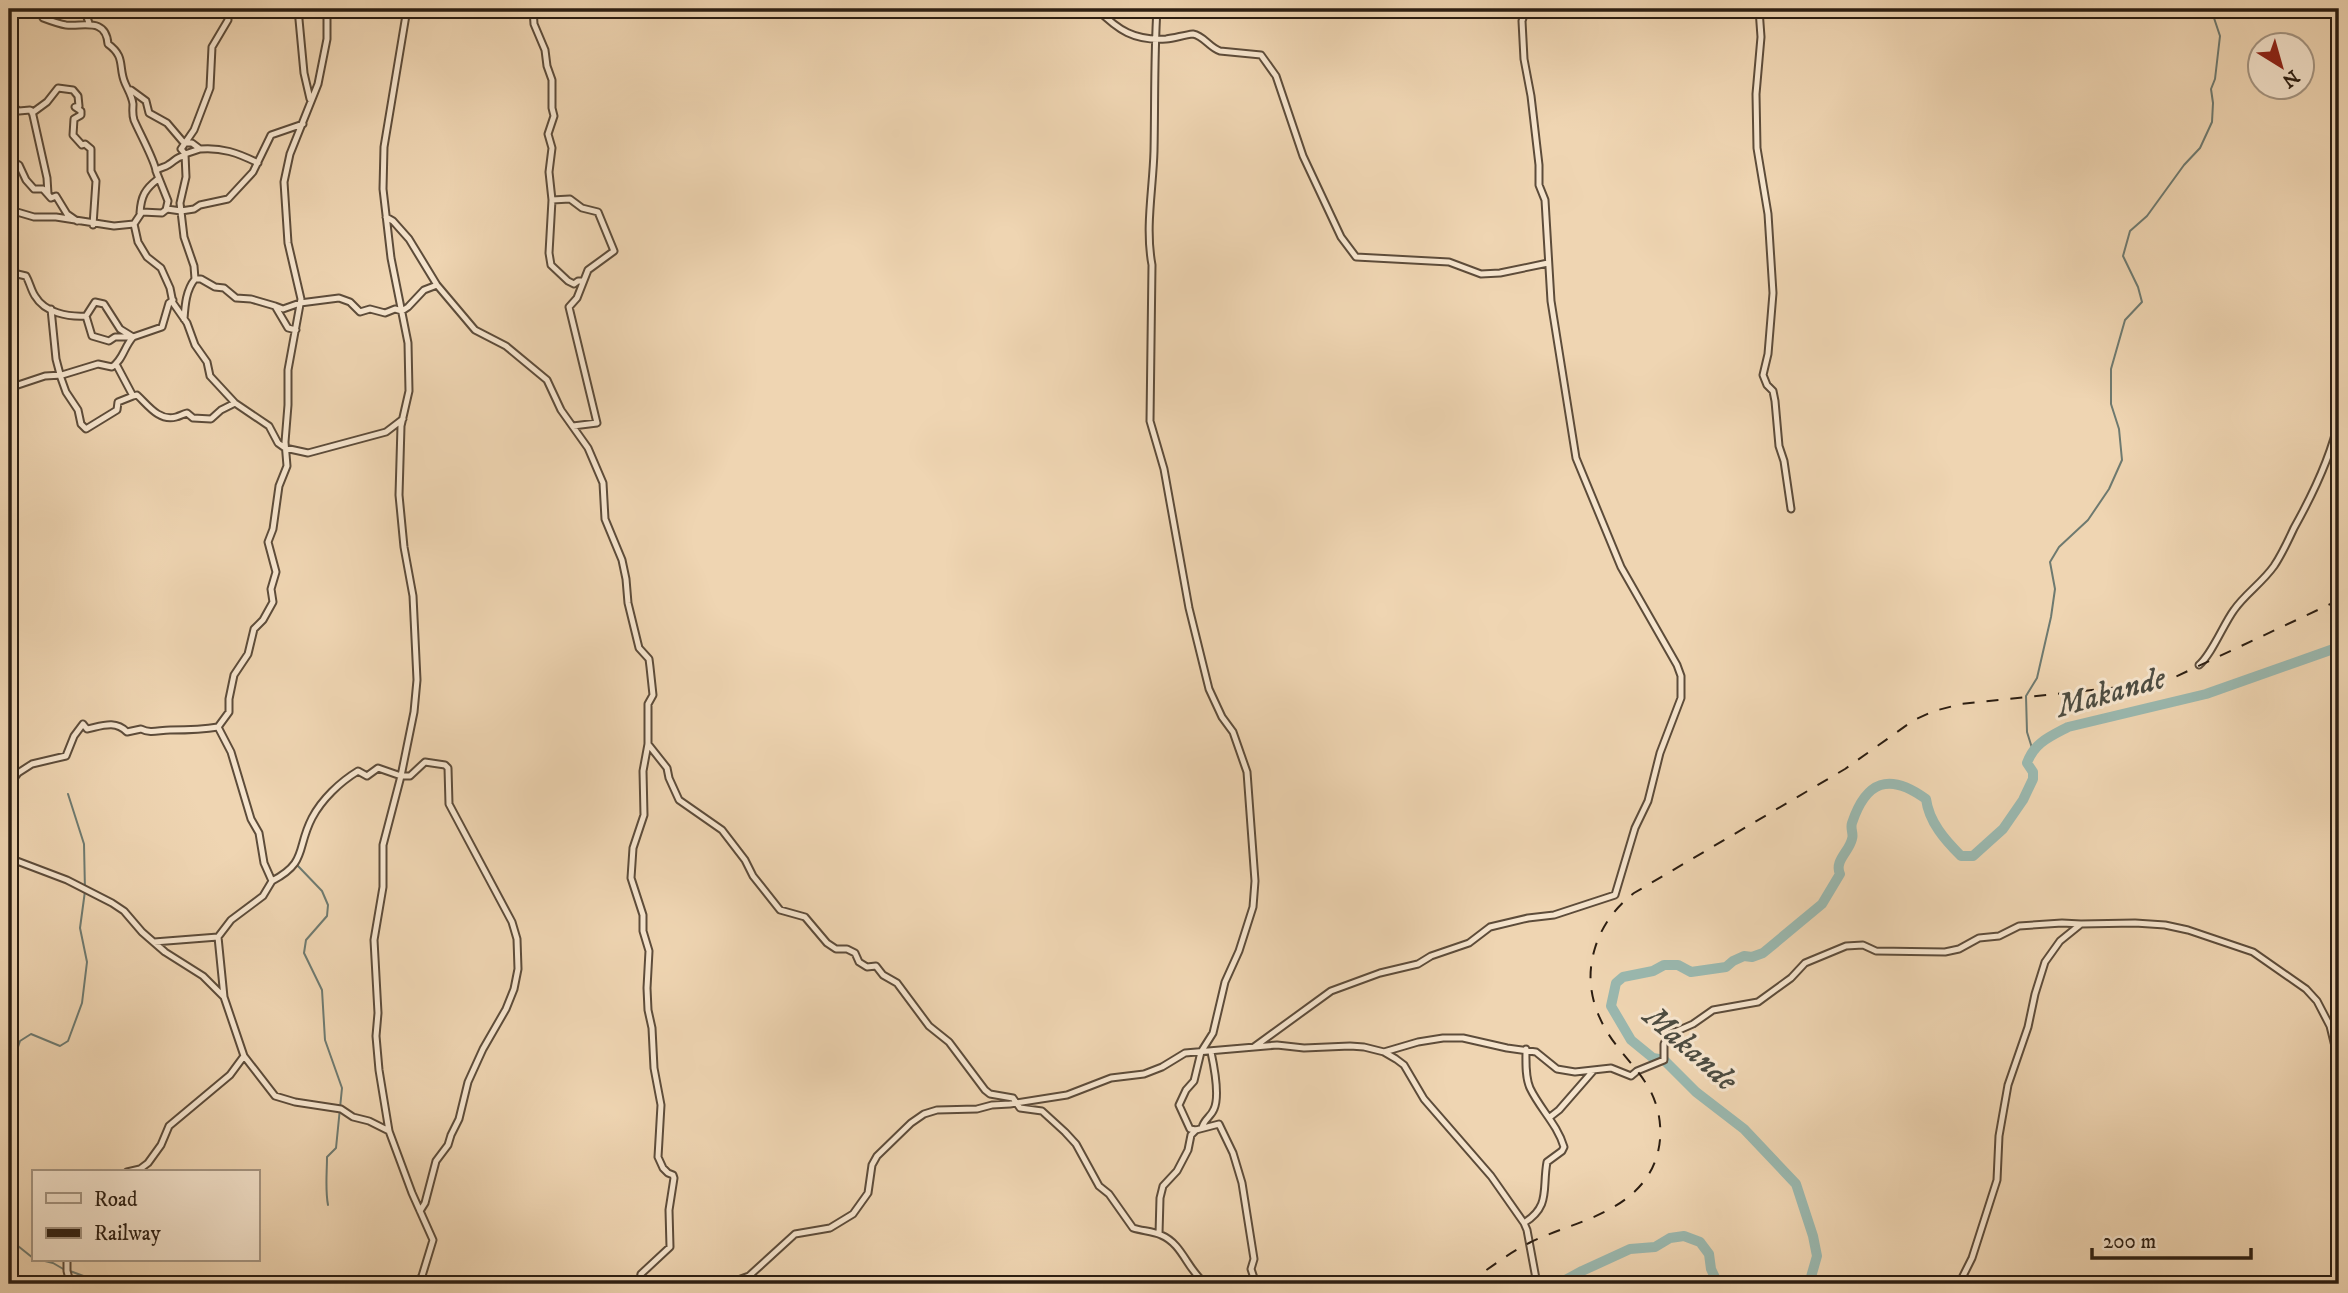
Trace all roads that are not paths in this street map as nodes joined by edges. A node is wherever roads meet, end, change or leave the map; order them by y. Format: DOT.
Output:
graph roads {
  1 [pos="84,9"];
  2 [pos="227,9"];
  3 [pos="298,9"];
  4 [pos="327,9"];
  5 [pos="407,9"];
  6 [pos="533,9"];
  7 [pos="1097,9"];
  8 [pos="1157,9"];
  9 [pos="1526,9"];
  10 [pos="1759,9"];
  11 [pos="44,18"];
  12 [pos="89,23"];
  13 [pos="1154,39"];
  14 [pos="128,87"];
  15 [pos="310,102"];
  16 [pos="9,109"];
  17 [pos="32,113"];
  18 [pos="303,124"];
  19 [pos="184,143"];
  20 [pos="200,149"];
  21 [pos="184,155"];
  22 [pos="9,160"];
  23 [pos="258,163"];
  24 [pos="157,167"];
  25 [pos="158,179"];
  26 [pos="48,194"];
  27 [pos="552,200"];
  28 [pos="166,210"];
  29 [pos="181,211"];
  30 [pos="140,213"];
  31 [pos="9,215"];
  32 [pos="386,216"];
  33 [pos="78,221"];
  34 [pos="134,224"];
  35 [pos="93,225"];
  36 [pos="1548,263"];
  37 [pos="9,272"];
  38 [pos="195,279"];
  39 [pos="582,281"];
  40 [pos="437,285"];
  41 [pos="173,300"];
  42 [pos="300,303"];
  43 [pos="275,306"];
  44 [pos="51,309"];
  45 [pos="402,311"];
  46 [pos="86,316"];
  47 [pos="184,319"];
  48 [pos="296,330"];
  49 [pos="133,337"];
  50 [pos="116,365"];
  51 [pos="62,375"];
  52 [pos="9,388"];
  53 [pos="133,396"];
  54 [pos="235,403"];
  55 [pos="403,419"];
  56 [pos="2339,419"];
  57 [pos="573,426"];
  58 [pos="285,448"];
  59 [pos="1791,509"];
  60 [pos="2199,664"];
  61 [pos="218,727"];
  62 [pos="648,744"];
  63 [pos="401,776"];
  64 [pos="9,785"];
  65 [pos="9,858"];
  66 [pos="272,881"];
  67 [pos="2081,924"];
  68 [pos="218,937"];
  69 [pos="154,942"];
  70 [pos="224,997"];
  71 [pos="2339,1041"];
  72 [pos="1254,1047"];
  73 [pos="2335,1048"];
  74 [pos="1526,1049"];
  75 [pos="1201,1052"];
  76 [pos="1211,1052"];
  77 [pos="1384,1052"];
  78 [pos="244,1056"];
  79 [pos="2339,1063"];
  80 [pos="1593,1071"];
  81 [pos="1016,1102"];
  82 [pos="1550,1117"];
  83 [pos="1199,1129"];
  84 [pos="388,1130"];
  85 [pos="136,1170"];
  86 [pos="420,1211"];
  87 [pos="1524,1223"];
  88 [pos="1159,1234"];
  89 [pos="67,1262"];
  90 [pos="68,1284"];
  91 [pos="417,1284"];
  92 [pos="639,1284"];
  93 [pos="727,1284"];
  94 [pos="1206,1284"];
  95 [pos="1252,1284"];
  96 [pos="1537,1284"];
  97 [pos="1959,1284"];
  1 -- 12 [label="street"];
  2 -- 19 [label="street"];
  3 -- 15 [label="street"];
  4 -- 15 [label="street"];
  5 -- 32 [label="street"];
  6 -- 27 [label="street"];
  7 -- 13 [label="street"];
  8 -- 13 [label="street"];
  9 -- 36 [label="street"];
  10 -- 59 [label="street"];
  11 -- 12 [label="street"];
  12 -- 14 [label="street"];
  13 -- 36 [label="street"];
  13 -- 75 [label="street"];
  14 -- 19 [label="street"];
  14 -- 24 [label="street"];
  15 -- 18 [label="street"];
  16 -- 17 [label="street"];
  17 -- 26 [label="street"];
  17 -- 35 [label="street"];
  18 -- 23 [label="street"];
  18 -- 42 [label="street"];
  19 -- 20 [label="street"];
  19 -- 21 [label="street"];
  20 -- 21 [label="street"];
  20 -- 23 [label="street"];
  21 -- 24 [label="street"];
  21 -- 29 [label="street"];
  22 -- 26 [label="street"];
  23 -- 29 [label="street"];
  24 -- 25 [label="street"];
  25 -- 28 [label="street"];
  25 -- 30 [label="street"];
  26 -- 33 [label="street"];
  27 -- 39 [label="street"];
  27 -- 39 [label="street"];
  28 -- 29 [label="street"];
  28 -- 30 [label="street"];
  29 -- 38 [label="street"];
  30 -- 34 [label="street"];
  31 -- 33 [label="street"];
  32 -- 40 [label="street"];
  32 -- 45 [label="street"];
  33 -- 35 [label="street"];
  34 -- 35 [label="street"];
  34 -- 41 [label="street"];
  36 -- 72 [label="street"];
  37 -- 44 [label="street"];
  38 -- 43 [label="street"];
  38 -- 47 [label="street"];
  39 -- 57 [label="street"];
  40 -- 45 [label="street"];
  40 -- 57 [label="street"];
  41 -- 47 [label="street"];
  41 -- 49 [label="street"];
  42 -- 43 [label="street"];
  42 -- 45 [label="street"];
  42 -- 48 [label="street"];
  43 -- 48 [label="street"];
  44 -- 46 [label="street"];
  44 -- 51 [label="street"];
  45 -- 55 [label="street"];
  46 -- 49 [label="street"];
  46 -- 49 [label="street"];
  47 -- 54 [label="street"];
  48 -- 58 [label="street"];
  49 -- 50 [label="street"];
  50 -- 51 [label="street"];
  50 -- 53 [label="street"];
  51 -- 52 [label="street"];
  51 -- 53 [label="street"];
  53 -- 54 [label="street"];
  54 -- 58 [label="street"];
  55 -- 58 [label="street"];
  55 -- 63 [label="street"];
  56 -- 60 [label="street"];
  57 -- 62 [label="street"];
  58 -- 61 [label="street"];
  61 -- 64 [label="street"];
  61 -- 66 [label="street"];
  62 -- 81 [label="street"];
  62 -- 92 [label="street"];
  63 -- 66 [label="street"];
  63 -- 84 [label="street"];
  63 -- 86 [label="street"];
  65 -- 69 [label="street"];
  66 -- 68 [label="street"];
  67 -- 73 [label="street"];
  67 -- 80 [label="street"];
  67 -- 97 [label="street"];
  68 -- 69 [label="street"];
  68 -- 70 [label="street"];
  69 -- 70 [label="street"];
  70 -- 78 [label="street"];
  71 -- 73 [label="street"];
  72 -- 76 [label="street"];
  72 -- 77 [label="street"];
  73 -- 79 [label="street"];
  74 -- 77 [label="street"];
  74 -- 80 [label="street"];
  74 -- 82 [label="street"];
  75 -- 76 [label="street"];
  75 -- 81 [label="street"];
  75 -- 83 [label="street"];
  76 -- 83 [label="street"];
  77 -- 87 [label="street"];
  78 -- 84 [label="street"];
  78 -- 85 [label="street"];
  80 -- 82 [label="street"];
  81 -- 88 [label="street"];
  81 -- 93 [label="street"];
  82 -- 87 [label="street"];
  83 -- 88 [label="street"];
  83 -- 95 [label="street"];
  84 -- 86 [label="street"];
  86 -- 91 [label="street"];
  87 -- 96 [label="street"];
  88 -- 94 [label="street"];
  89 -- 90 [label="street"];
}
